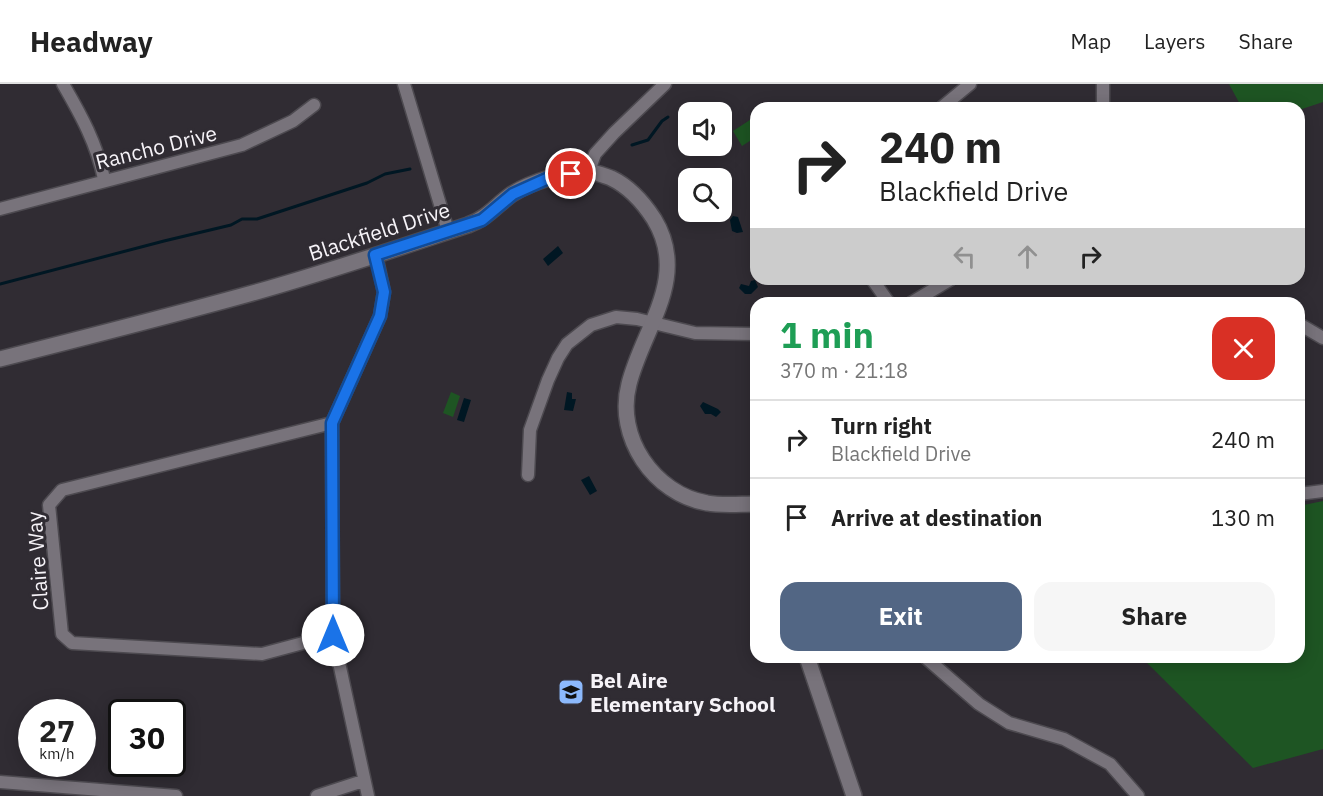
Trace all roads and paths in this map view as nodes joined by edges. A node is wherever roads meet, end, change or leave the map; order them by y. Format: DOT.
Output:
graph roads {
  1 [pos="63,84"];
  2 [pos="404,84"];
  3 [pos="665,84"];
  4 [pos="970,84"];
  5 [pos="1103,84"];
  6 [pos="948,102"];
  7 [pos="1102,102"];
  8 [pos="314,105"];
  9 [pos="589,171"];
  10 [pos="104,180"];
  11 [pos="0,208"];
  12 [pos="448,231"];
  13 [pos="375,255"];
  14 [pos="941,285"];
  15 [pos="921,297"];
  16 [pos="653,324"];
  17 [pos="1305,328"];
  18 [pos="750,334"];
  19 [pos="1323,338"];
  20 [pos="0,359"];
  21 [pos="332,423"];
  22 [pos="528,475"];
  23 [pos="1323,491"];
  24 [pos="1305,493"];
  25 [pos="750,504"];
  26 [pos="333,635"];
  27 [pos="809,663"];
  28 [pos="932,663"];
  29 [pos="363,781"];
  30 [pos="0,782"];
  31 [pos="176,796"];
  32 [pos="316,796"];
  33 [pos="368,796"];
  34 [pos="854,796"];
  35 [pos="1138,796"];
  1 -- 10 [label="street"];
  2 -- 12 [label="street"];
  3 -- 9 [label="street"];
  4 -- 6 [label="street"];
  5 -- 7 [label="street"];
  8 -- 10 [label="street, Rancho Drive"];
  9 -- 12 [label="street, Blackfield Drive"];
  9 -- 16 [label="street, Blackfield Drive"];
  10 -- 11 [label="street, Rancho Drive"];
  12 -- 13 [label="street, Blackfield Drive"];
  13 -- 20 [label="street, Blackfield Drive"];
  13 -- 21 [label="street"];
  14 -- 15 [label="street"];
  16 -- 18 [label="street"];
  16 -- 22 [label="street"];
  16 -- 25 [label="street, Blackfield Drive"];
  17 -- 19 [label="street"];
  21 -- 26 [label="street"];
  21 -- 26 [label="street, Claire Way"];
  23 -- 24 [label="street"];
  26 -- 29 [label="street"];
  27 -- 34 [label="street"];
  28 -- 35 [label="street"];
  29 -- 32 [label="street"];
  29 -- 33 [label="street"];
  30 -- 31 [label="street"];
}
